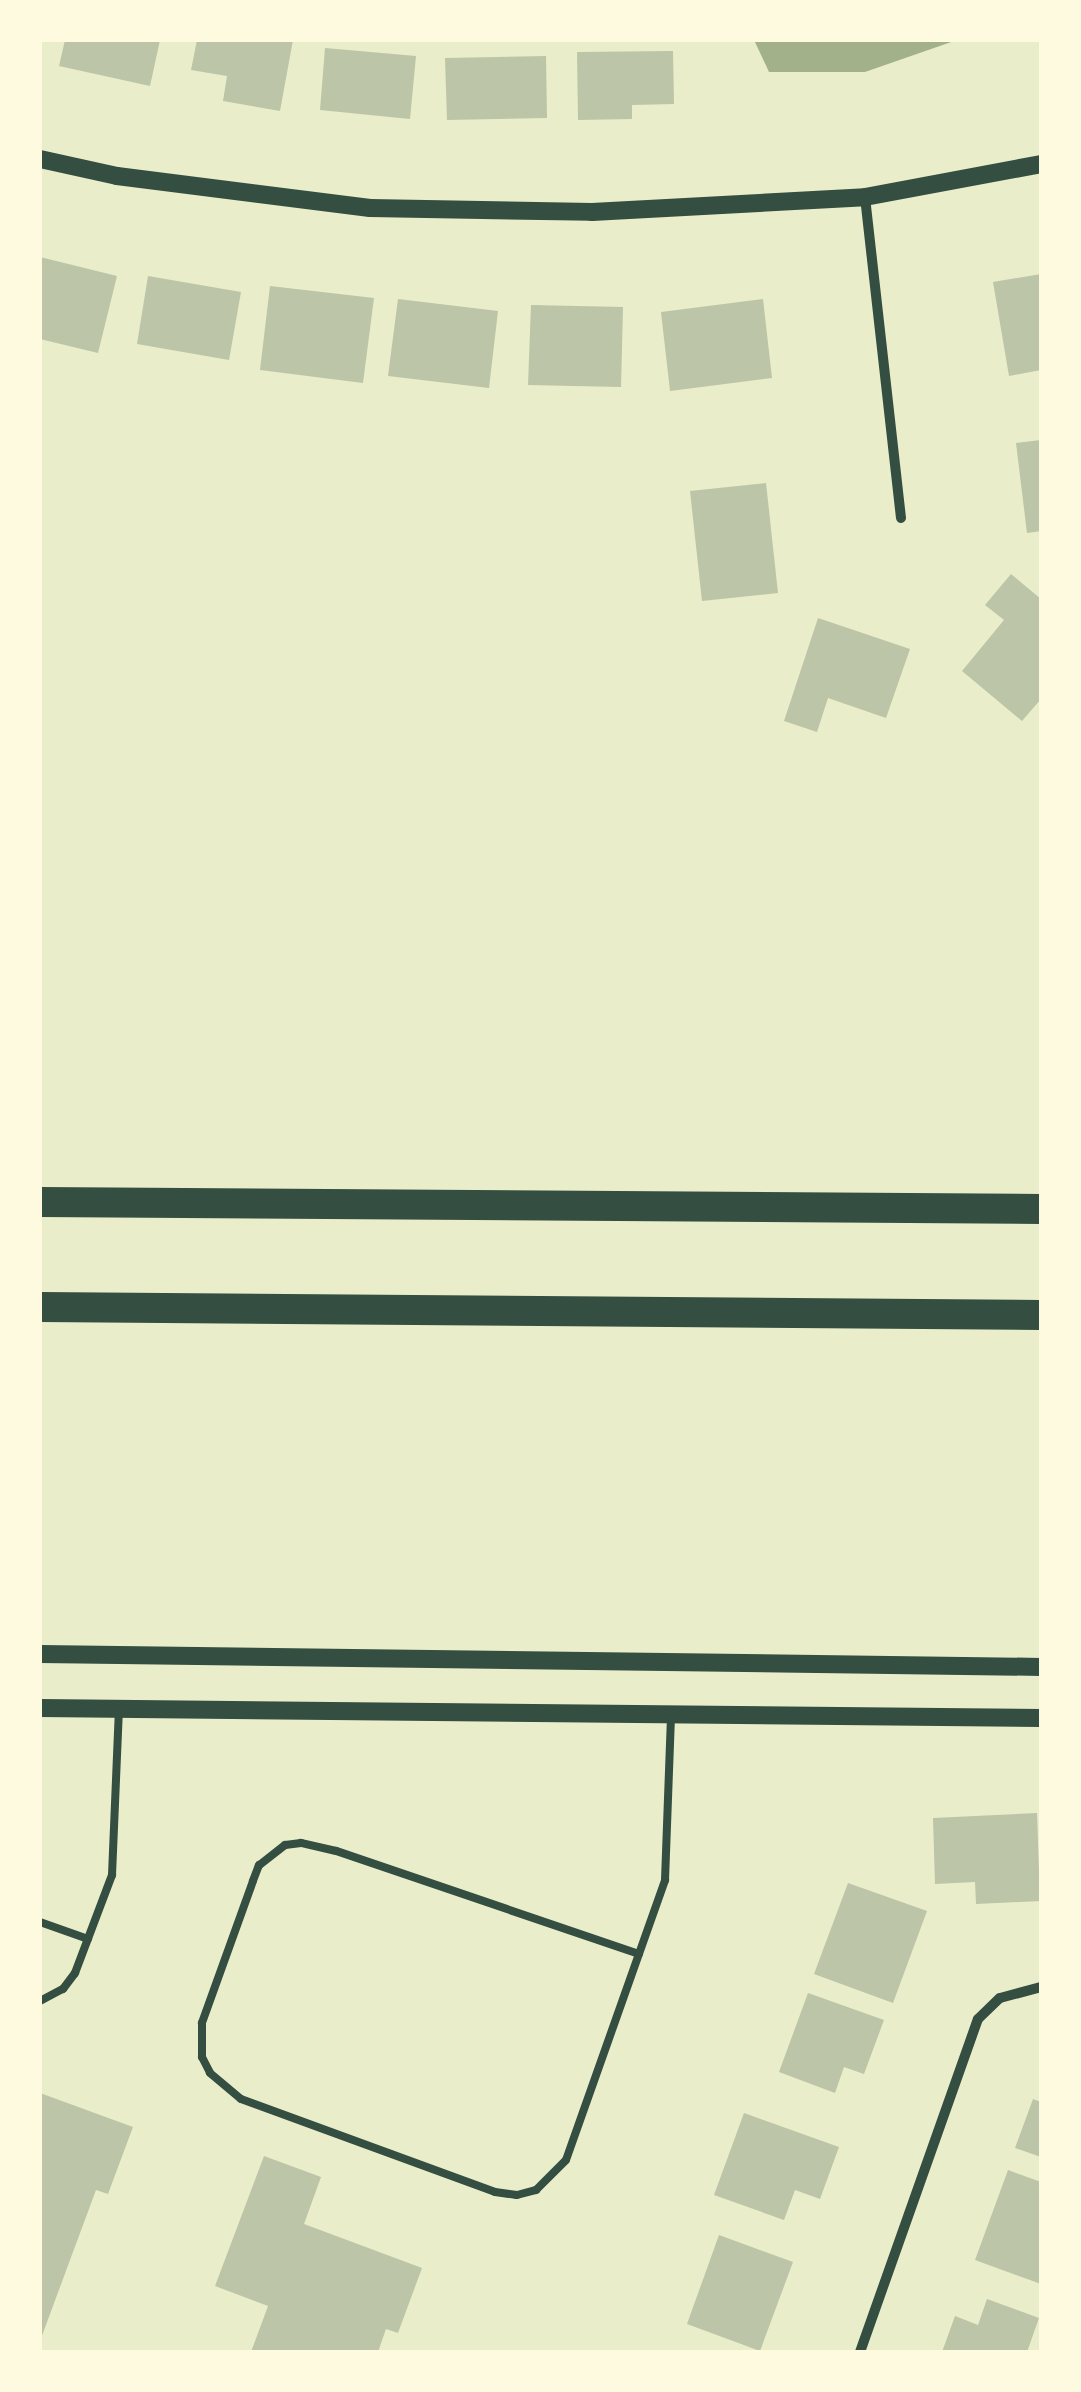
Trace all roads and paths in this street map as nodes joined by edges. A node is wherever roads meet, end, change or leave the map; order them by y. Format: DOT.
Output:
graph roads {
  1 [pos="40,160"];
  2 [pos="1041,164"];
  3 [pos="865,197"];
  4 [pos="901,518"];
  5 [pos="40,1202"];
  6 [pos="1041,1208"];
  7 [pos="40,1307"];
  8 [pos="1041,1315"];
  9 [pos="40,1654"];
  10 [pos="1041,1667"];
  11 [pos="40,1708"];
  12 [pos="119,1709"];
  13 [pos="671,1714"];
  14 [pos="1041,1718"];
  15 [pos="40,1922"];
  16 [pos="88,1940"];
  17 [pos="639,1954"];
  18 [pos="1041,1987"];
  19 [pos="40,2002"];
  20 [pos="860,2352"];
  1 -- 3 [label="street"];
  2 -- 3 [label="street"];
  3 -- 4 [label="street"];
  5 -- 6 [label="highway"];
  7 -- 8 [label="highway"];
  9 -- 10 [label="street"];
  11 -- 12 [label="street"];
  12 -- 13 [label="street"];
  12 -- 16 [label="lane"];
  13 -- 14 [label="street"];
  13 -- 17 [label="lane"];
  15 -- 16 [label="lane"];
  16 -- 19 [label="lane"];
  17 -- 17 [label="lane"];
  18 -- 20 [label="street"];
}
